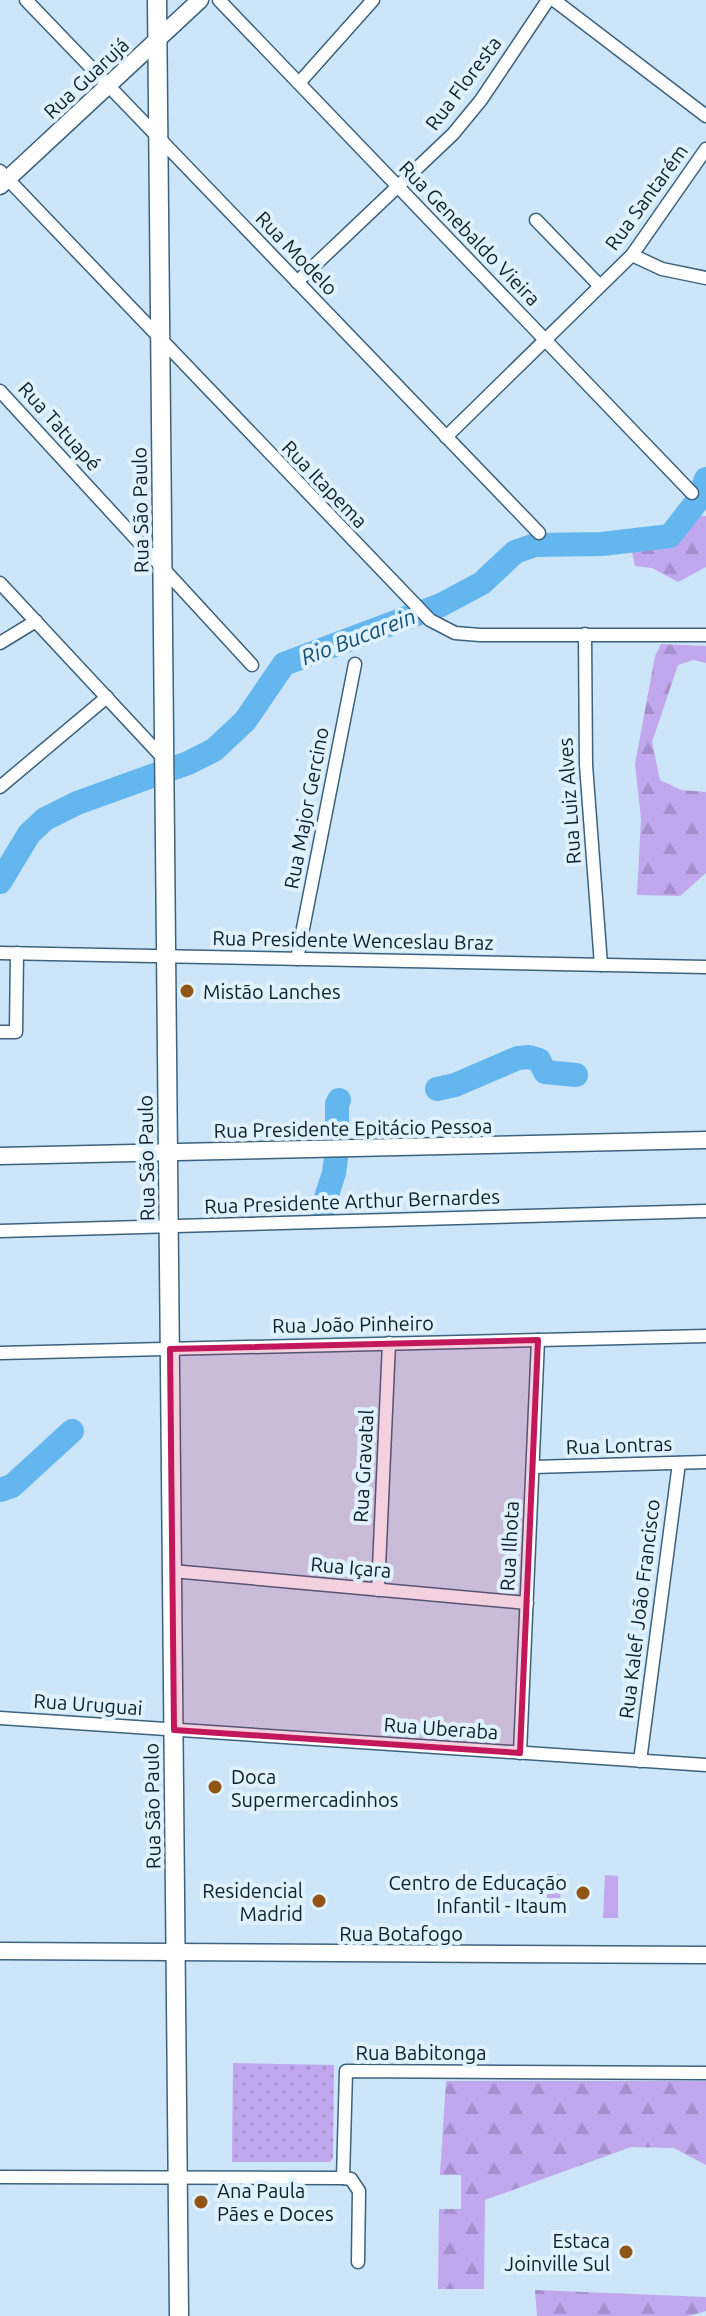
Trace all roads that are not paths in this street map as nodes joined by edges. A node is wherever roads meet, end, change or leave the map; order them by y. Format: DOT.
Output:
graph roads {
  1 [pos="26,0"];
  2 [pos="157,0"];
  3 [pos="200,0"];
  4 [pos="219,0"];
  5 [pos="373,0"];
  6 [pos="551,0"];
  7 [pos="157,39"];
  8 [pos="299,83"];
  9 [pos="108,85"];
  10 [pos="706,116"];
  11 [pos="158,137"];
  12 [pos="706,149"];
  13 [pos="3,178"];
  14 [pos="399,187"];
  15 [pos="536,220"];
  16 [pos="632,255"];
  17 [pos="706,278"];
  18 [pos="297,282"];
  19 [pos="600,286"];
  20 [pos="160,339"];
  21 [pos="545,340"];
  22 [pos="0,391"];
  23 [pos="446,437"];
  24 [pos="692,493"];
  25 [pos="539,533"];
  26 [pos="162,568"];
  27 [pos="0,583"];
  28 [pos="36,621"];
  29 [pos="585,634"];
  30 [pos="706,635"];
  31 [pos="0,643"];
  32 [pos="355,664"];
  33 [pos="252,665"];
  34 [pos="107,697"];
  35 [pos="164,759"];
  36 [pos="0,787"];
  37 [pos="0,953"];
  38 [pos="17,953"];
  39 [pos="166,956"];
  40 [pos="297,959"];
  41 [pos="601,965"];
  42 [pos="706,967"];
  43 [pos="0,1032"];
  44 [pos="706,1140"];
  45 [pos="168,1152"];
  46 [pos="0,1156"];
  47 [pos="706,1211"];
  48 [pos="169,1227"];
  49 [pos="0,1231"];
  50 [pos="706,1336"];
  51 [pos="538,1340"];
  52 [pos="389,1343"];
  53 [pos="170,1349"];
  54 [pos="0,1353"];
  55 [pos="706,1462"];
  56 [pos="679,1463"];
  57 [pos="533,1467"];
  58 [pos="172,1571"];
  59 [pos="378,1590"];
  60 [pos="527,1603"];
  61 [pos="0,1718"];
  62 [pos="174,1730"];
  63 [pos="520,1753"];
  64 [pos="640,1761"];
  65 [pos="706,1765"];
  66 [pos="0,1951"];
  67 [pos="176,1952"];
  68 [pos="706,1955"];
  69 [pos="706,2073"];
  70 [pos="0,2177"];
  71 [pos="178,2178"];
  72 [pos="343,2178"];
  73 [pos="358,2262"];
  74 [pos="179,2316"];
  1 -- 9 [label="street, Rua Modelo"];
  2 -- 7 [label="main road, Rua São Paulo"];
  3 -- 7 [label="street, Rua Guarujá"];
  4 -- 8 [label="street, Rua Genebaldo Vieira"];
  5 -- 8 [label="street"];
  6 -- 10 [label="street"];
  6 -- 14 [label="street, Rua Floresta"];
  7 -- 9 [label="street, Rua Guarujá"];
  7 -- 11 [label="main road, Rua São Paulo"];
  8 -- 14 [label="street, Rua Genebaldo Vieira"];
  9 -- 11 [label="street, Rua Modelo"];
  9 -- 13 [label="street, Rua Guarujá"];
  11 -- 18 [label="street, Rua Modelo"];
  11 -- 20 [label="main road, Rua São Paulo"];
  12 -- 16 [label="street, Rua Santarém"];
  13 -- 20 [label="street, Rua Itapema"];
  14 -- 18 [label="street, Rua Floresta"];
  14 -- 21 [label="street, Rua Genebaldo Vieira"];
  15 -- 19 [label="street"];
  16 -- 17 [label="street"];
  16 -- 19 [label="street, Rua Santarém"];
  18 -- 23 [label="street, Rua Modelo"];
  19 -- 21 [label="street, Rua Santarém"];
  20 -- 26 [label="main road, Rua São Paulo"];
  20 -- 29 [label="street, Rua Itapema"];
  21 -- 23 [label="street, Rua Santarém"];
  21 -- 24 [label="street, Rua Genebaldo Vieira"];
  22 -- 26 [label="street, Rua Tatuapé"];
  23 -- 25 [label="street, Rua Modelo"];
  26 -- 33 [label="street, Rua Tatuapé"];
  26 -- 35 [label="main road, Rua São Paulo"];
  27 -- 28 [label="street"];
  28 -- 31 [label="street"];
  28 -- 34 [label="street"];
  29 -- 30 [label="street, Rua Itapema"];
  29 -- 41 [label="street, Rua Luiz Alves"];
  32 -- 40 [label="street, Rua Major Gercino"];
  34 -- 35 [label="street"];
  34 -- 36 [label="street"];
  35 -- 39 [label="main road, Rua São Paulo"];
  37 -- 38 [label="street, Rua Presidente Wenceslau Braz"];
  38 -- 39 [label="street, Rua Presidente Wenceslau Braz"];
  38 -- 43 [label="street"];
  39 -- 40 [label="street, Rua Presidente Wenceslau Braz"];
  39 -- 45 [label="main road, Rua São Paulo"];
  40 -- 41 [label="street, Rua Presidente Wenceslau Braz"];
  41 -- 42 [label="street, Rua Presidente Wenceslau Braz"];
  44 -- 45 [label="street, Rua Presidente Epitácio Pessoa"];
  45 -- 46 [label="street, Rua Presidente Epitácio Pessoa"];
  45 -- 48 [label="main road, Rua São Paulo"];
  47 -- 48 [label="street, Rua Presidente Arthur Bernardes"];
  48 -- 49 [label="street, Rua Presidente Arthur Bernardes"];
  48 -- 53 [label="main road, Rua São Paulo"];
  50 -- 51 [label="street, Rua João Pinheiro"];
  51 -- 52 [label="street, Rua João Pinheiro"];
  51 -- 57 [label="street, Rua Ilhota"];
  52 -- 53 [label="street, Rua João Pinheiro"];
  52 -- 59 [label="street, Rua Gravatal"];
  53 -- 54 [label="street, Rua João Pinheiro"];
  53 -- 58 [label="main road, Rua São Paulo"];
  55 -- 56 [label="street, Rua Lontras"];
  56 -- 57 [label="street, Rua Lontras"];
  56 -- 64 [label="street, Rua Kalef João Francisco"];
  57 -- 60 [label="street, Rua Ilhota"];
  58 -- 59 [label="street, Rua Içara"];
  58 -- 62 [label="main road, Rua São Paulo"];
  59 -- 60 [label="street, Rua Içara"];
  60 -- 63 [label="street, Rua Ilhota"];
  61 -- 62 [label="street, Rua Uruguai"];
  62 -- 63 [label="street, Rua Uberaba"];
  62 -- 67 [label="main road, Rua São Paulo"];
  63 -- 64 [label="street, Rua Uberaba"];
  64 -- 65 [label="street, Rua Uberaba"];
  66 -- 67 [label="street, Rua Botafogo"];
  67 -- 68 [label="street, Rua Botafogo"];
  67 -- 71 [label="main road, Rua São Paulo"];
  69 -- 72 [label="street, Rua Babitonga"];
  70 -- 71 [label="street"];
  71 -- 72 [label="street"];
  71 -- 74 [label="main road, Rua São Paulo"];
  72 -- 73 [label="street"];
}
